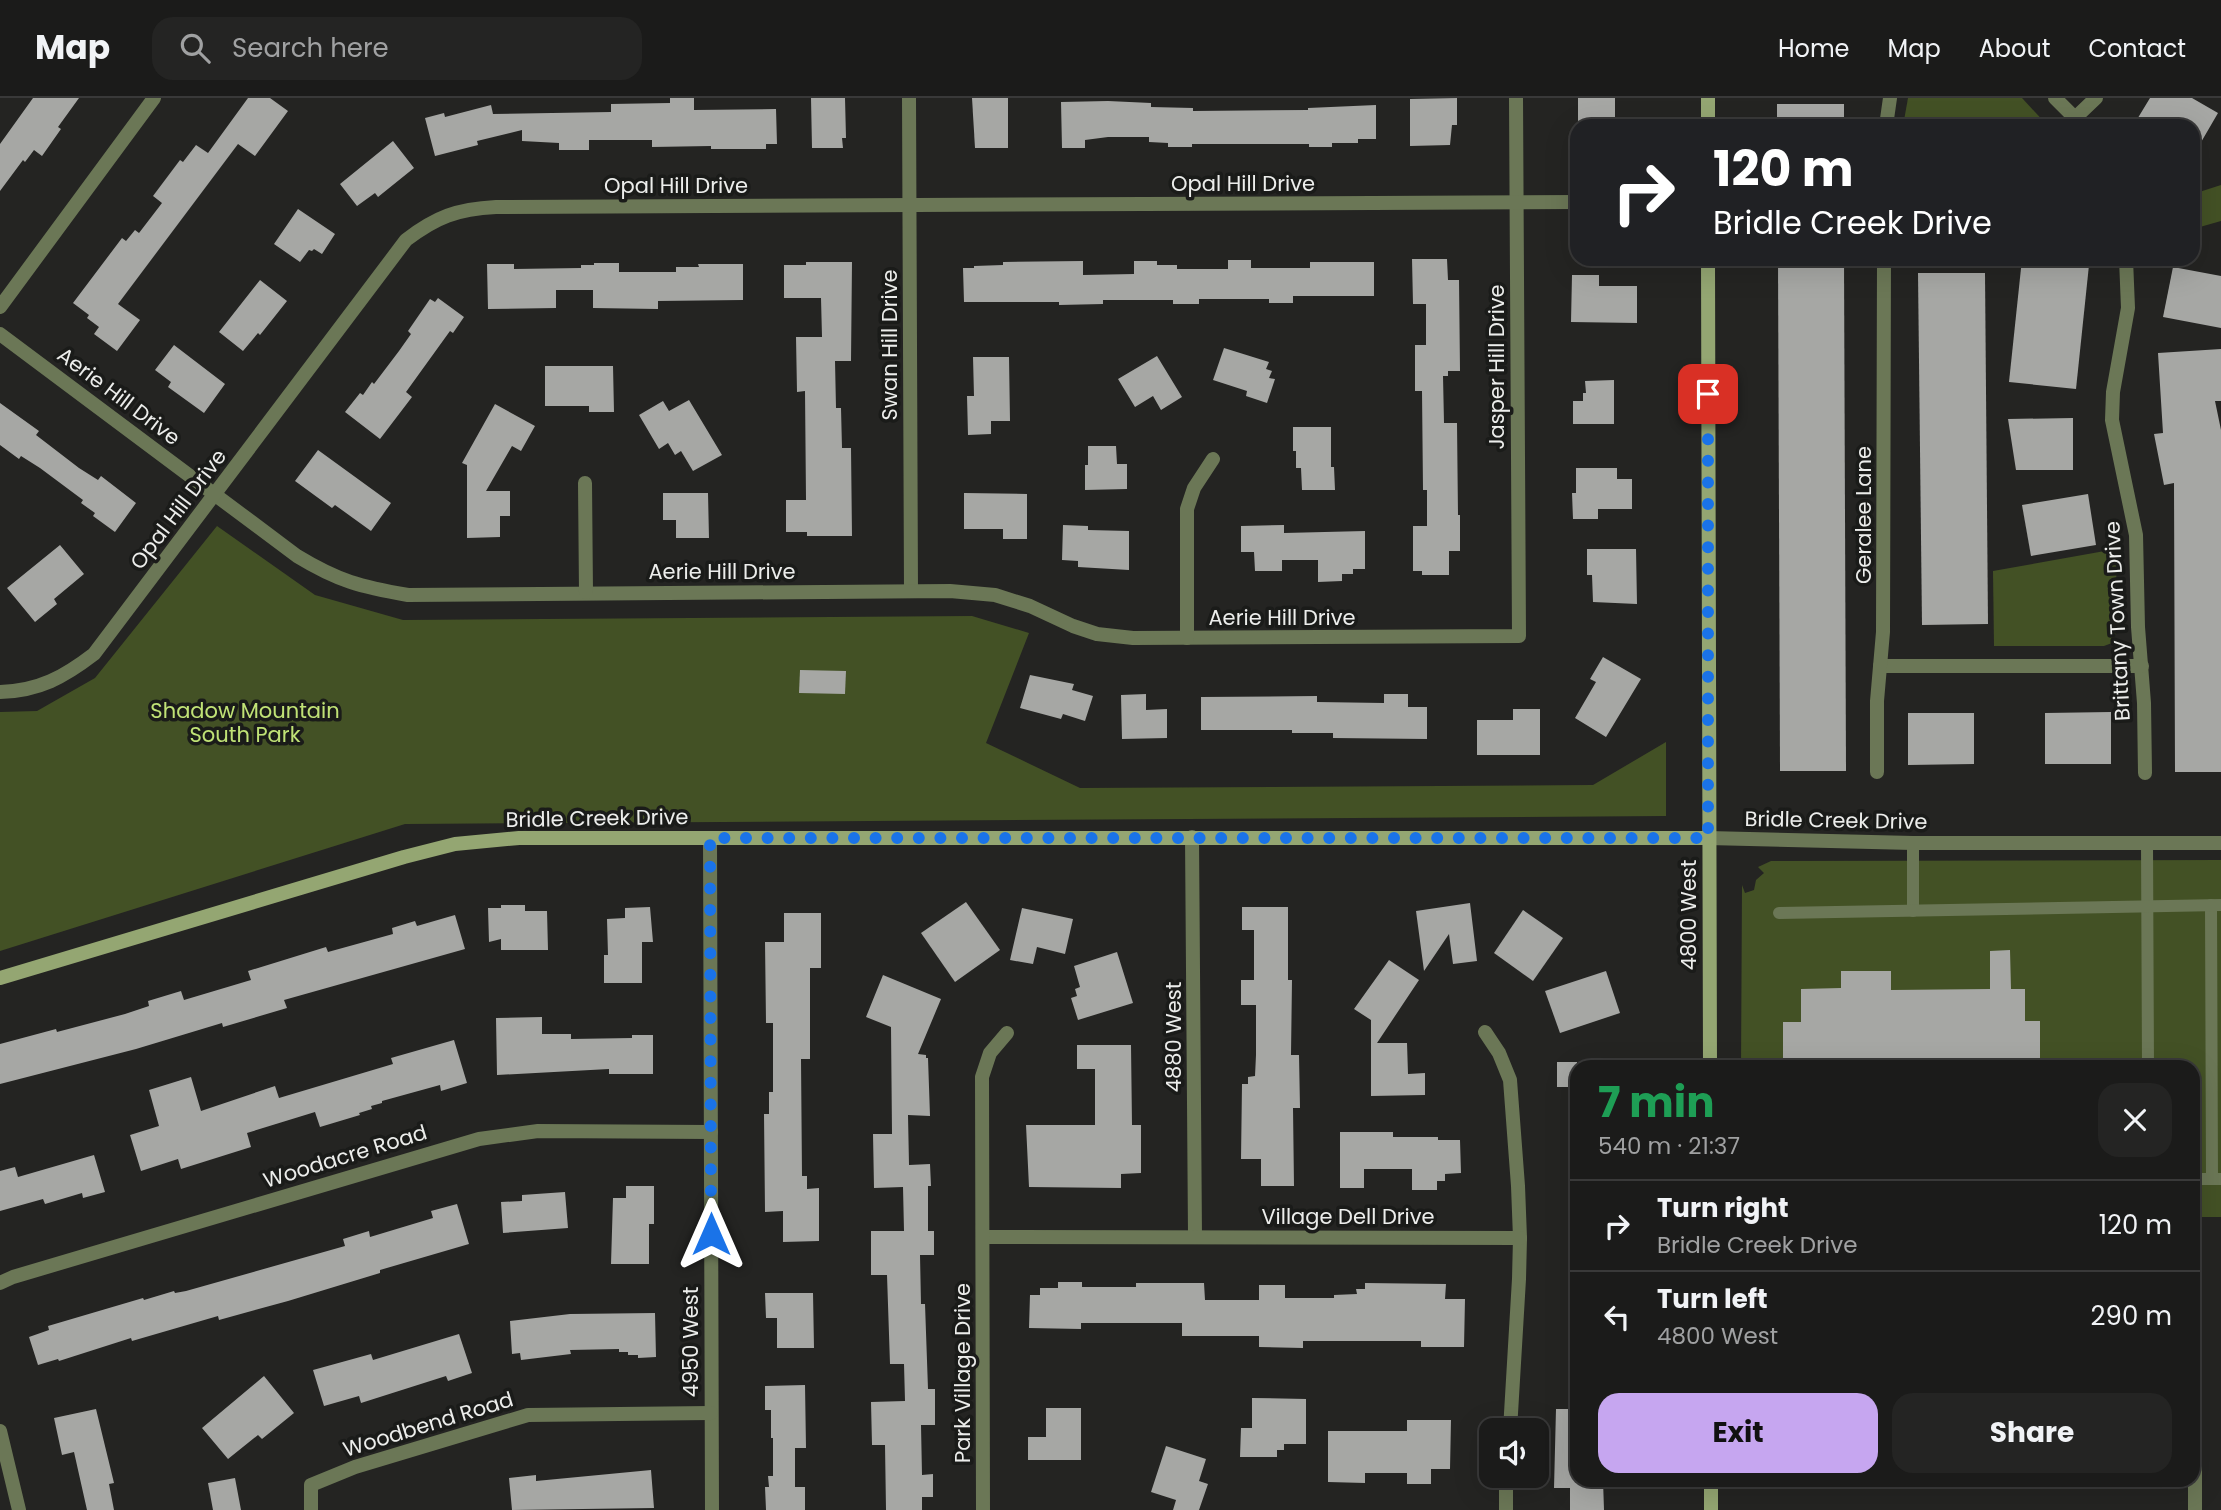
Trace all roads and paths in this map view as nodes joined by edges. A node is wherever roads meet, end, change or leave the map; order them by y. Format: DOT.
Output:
graph roads {
  1 [pos="155,98"];
  2 [pos="909,98"];
  3 [pos="1516,98"];
  4 [pos="1708,98"];
  5 [pos="1890,98"];
  6 [pos="2054,98"];
  7 [pos="2096,98"];
  8 [pos="1708,119"];
  9 [pos="1887,119"];
  10 [pos="2074,119"];
  11 [pos="2079,119"];
  12 [pos="1570,202"];
  13 [pos="1516,203"];
  14 [pos="909,205"];
  15 [pos="1708,266"];
  16 [pos="1884,266"];
  17 [pos="2126,266"];
  18 [pos="0,307"];
  19 [pos="0,334"];
  20 [pos="1213,459"];
  21 [pos="585,483"];
  22 [pos="216,494"];
  23 [pos="586,592"];
  24 [pos="911,592"];
  25 [pos="1519,636"];
  26 [pos="1187,638"];
  27 [pos="1880,666"];
  28 [pos="2142,666"];
  29 [pos="0,692"];
  30 [pos="1877,772"];
  31 [pos="2145,773"];
  32 [pos="1192,837"];
  33 [pos="710,838"];
  34 [pos="1708,838"];
  35 [pos="1913,843"];
  36 [pos="2147,843"];
  37 [pos="2221,843"];
  38 [pos="2216,905"];
  39 [pos="2147,906"];
  40 [pos="1913,911"];
  41 [pos="1779,913"];
  42 [pos="0,978"];
  43 [pos="1485,1032"];
  44 [pos="1007,1033"];
  45 [pos="1710,1060"];
  46 [pos="2148,1060"];
  47 [pos="711,1132"];
  48 [pos="2216,1179"];
  49 [pos="1195,1236"];
  50 [pos="983,1237"];
  51 [pos="1520,1238"];
  52 [pos="0,1283"];
  53 [pos="711,1413"];
  54 [pos="1511,1418"];
  55 [pos="0,1431"];
  56 [pos="1711,1487"];
  57 [pos="2195,1487"];
  58 [pos="1506,1488"];
  59 [pos="19,1510"];
  60 [pos="311,1510"];
  61 [pos="712,1510"];
  62 [pos="983,1510"];
  63 [pos="1506,1510"];
  64 [pos="1711,1510"];
  65 [pos="2195,1510"];
  1 -- 18 [label="street"];
  2 -- 14 [label="street, Swan Hill Drive"];
  3 -- 13 [label="street, Jasper Hill Drive"];
  4 -- 8 [label="street"];
  5 -- 9 [label="street"];
  6 -- 10 [label="street"];
  7 -- 11 [label="street"];
  12 -- 13 [label="street, Opal Hill Drive"];
  13 -- 14 [label="street, Opal Hill Drive"];
  13 -- 25 [label="street, Jasper Hill Drive"];
  14 -- 22 [label="street, Opal Hill Drive"];
  14 -- 24 [label="street, Swan Hill Drive"];
  15 -- 34 [label="street, 4800 West"];
  16 -- 27 [label="street, Geralee Lane"];
  17 -- 28 [label="street, Brittany Town Drive"];
  19 -- 22 [label="street, Aerie Hill Drive"];
  20 -- 26 [label="street"];
  21 -- 23 [label="street"];
  22 -- 23 [label="street, Aerie Hill Drive"];
  22 -- 29 [label="street, Opal Hill Drive"];
  23 -- 24 [label="street, Aerie Hill Drive"];
  24 -- 26 [label="street, Aerie Hill Drive"];
  25 -- 26 [label="street, Aerie Hill Drive"];
  27 -- 28 [label="street"];
  27 -- 30 [label="street, Geralee Lane"];
  28 -- 31 [label="street, Brittany Town Drive"];
  32 -- 33 [label="street, Bridle Creek Drive"];
  32 -- 34 [label="street, Bridle Creek Drive"];
  32 -- 49 [label="street, 4880 West"];
  33 -- 42 [label="street, Bridle Creek Drive"];
  33 -- 47 [label="street, 4950 West"];
  34 -- 35 [label="street, Bridle Creek Drive"];
  34 -- 45 [label="street, 4800 West"];
  35 -- 36 [label="street, Bridle Creek Drive"];
  35 -- 40 [label="lane"];
  36 -- 37 [label="street, Bridle Creek Drive"];
  36 -- 39 [label="lane"];
  38 -- 39 [label="lane"];
  38 -- 48 [label="lane"];
  39 -- 40 [label="lane"];
  39 -- 46 [label="lane"];
  40 -- 41 [label="lane"];
  43 -- 51 [label="street"];
  44 -- 50 [label="street, Park Village Drive"];
  47 -- 52 [label="street, Woodacre Road"];
  47 -- 53 [label="street, 4950 West"];
  49 -- 50 [label="street, Village Dell Drive"];
  49 -- 51 [label="street, Village Dell Drive"];
  50 -- 62 [label="street, Park Village Drive"];
  51 -- 54 [label="street"];
  53 -- 60 [label="street, Woodbend Road"];
  53 -- 61 [label="street, 4950 West"];
  55 -- 59 [label="street"];
  56 -- 64 [label="street"];
  57 -- 65 [label="street"];
  58 -- 63 [label="street"];
}
